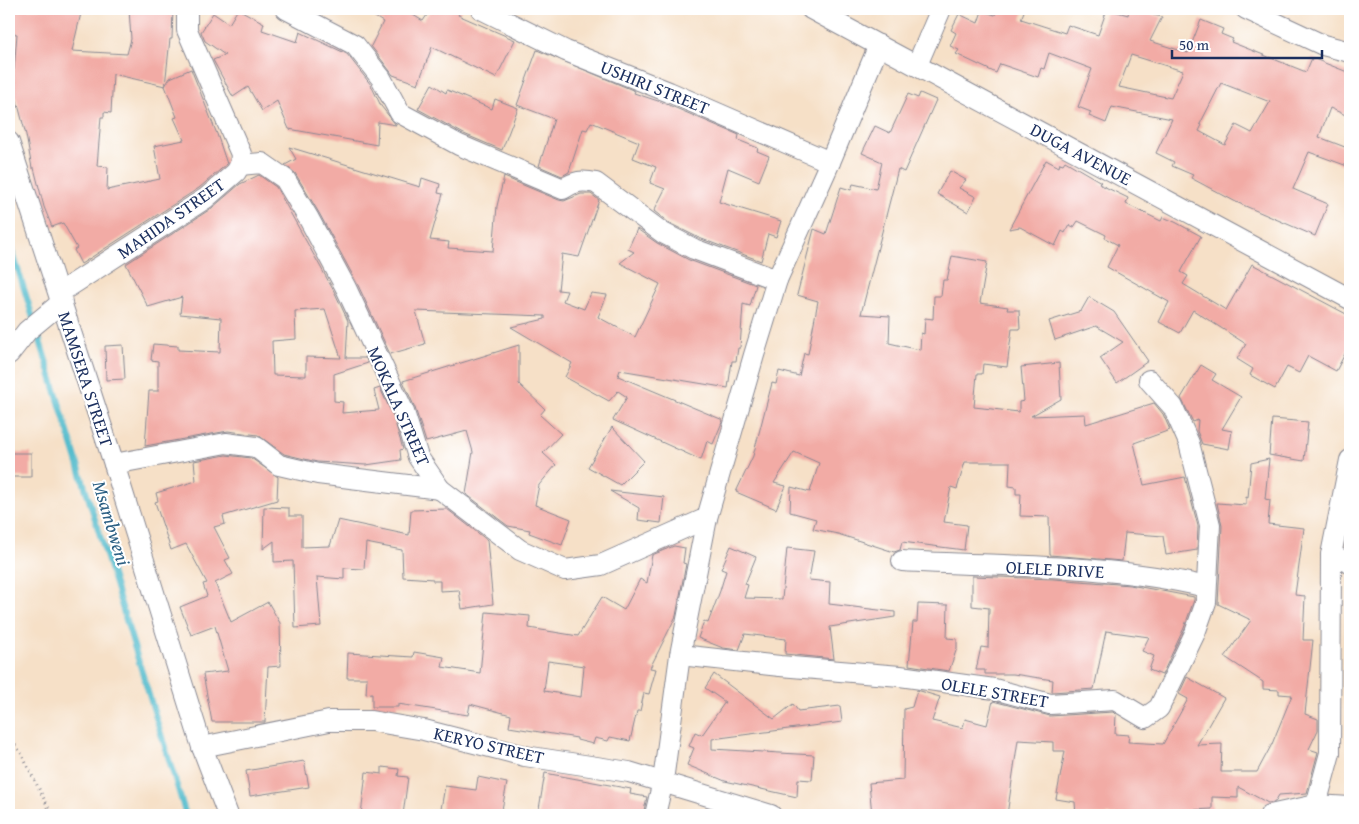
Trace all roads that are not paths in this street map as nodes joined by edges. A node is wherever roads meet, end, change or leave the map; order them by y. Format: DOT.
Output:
graph roads {
  1 [pos="187,9"];
  2 [pos="286,9"];
  3 [pos="481,9"];
  4 [pos="811,9"];
  5 [pos="941,9"];
  6 [pos="1246,9"];
  7 [pos="879,45"];
  8 [pos="1350,52"];
  9 [pos="917,65"];
  10 [pos="9,142"];
  11 [pos="830,162"];
  12 [pos="240,165"];
  13 [pos="777,280"];
  14 [pos="60,298"];
  15 [pos="1350,299"];
  16 [pos="9,354"];
  17 [pos="1149,380"];
  18 [pos="1350,460"];
  19 [pos="114,464"];
  20 [pos="440,489"];
  21 [pos="707,518"];
  22 [pos="1331,555"];
  23 [pos="902,561"];
  24 [pos="1350,563"];
  25 [pos="1206,587"];
  26 [pos="680,655"];
  27 [pos="202,747"];
  28 [pos="663,781"];
  29 [pos="1316,805"];
  30 [pos="1350,807"];
  31 [pos="228,815"];
  32 [pos="655,815"];
  33 [pos="771,815"];
  34 [pos="1270,815"];
  1 -- 12 [label="street, MAHIDA STREET"];
  2 -- 13 [label="street"];
  3 -- 11 [label="street, USHIRI STREET"];
  4 -- 7 [label="street, DUGA AVENUE"];
  5 -- 9 [label="street"];
  6 -- 8 [label="street"];
  7 -- 9 [label="street, DUGA AVENUE"];
  7 -- 11 [label="street"];
  9 -- 15 [label="street, DUGA AVENUE"];
  10 -- 14 [label="street, MAMSERA STREET"];
  11 -- 13 [label="street"];
  12 -- 14 [label="street, MAHIDA STREET"];
  12 -- 20 [label="street, MOKALA STREET"];
  13 -- 21 [label="street"];
  14 -- 16 [label="street, MAHIDA STREET"];
  14 -- 19 [label="street, MAMSERA STREET"];
  17 -- 25 [label="street, OLELE STREET"];
  18 -- 22 [label="street"];
  19 -- 20 [label="street"];
  19 -- 27 [label="street, MAMSERA STREET"];
  20 -- 21 [label="street, MOKALA STREET"];
  21 -- 26 [label="street"];
  22 -- 24 [label="street"];
  22 -- 29 [label="street"];
  23 -- 25 [label="street, OLELE DRIVE"];
  25 -- 26 [label="street, OLELE STREET"];
  26 -- 28 [label="street"];
  27 -- 28 [label="street, KERYO STREET"];
  27 -- 31 [label="street, MAMSERA STREET"];
  28 -- 32 [label="street"];
  28 -- 33 [label="street, KERYO STREET"];
  29 -- 30 [label="street"];
  29 -- 34 [label="street"];
}
